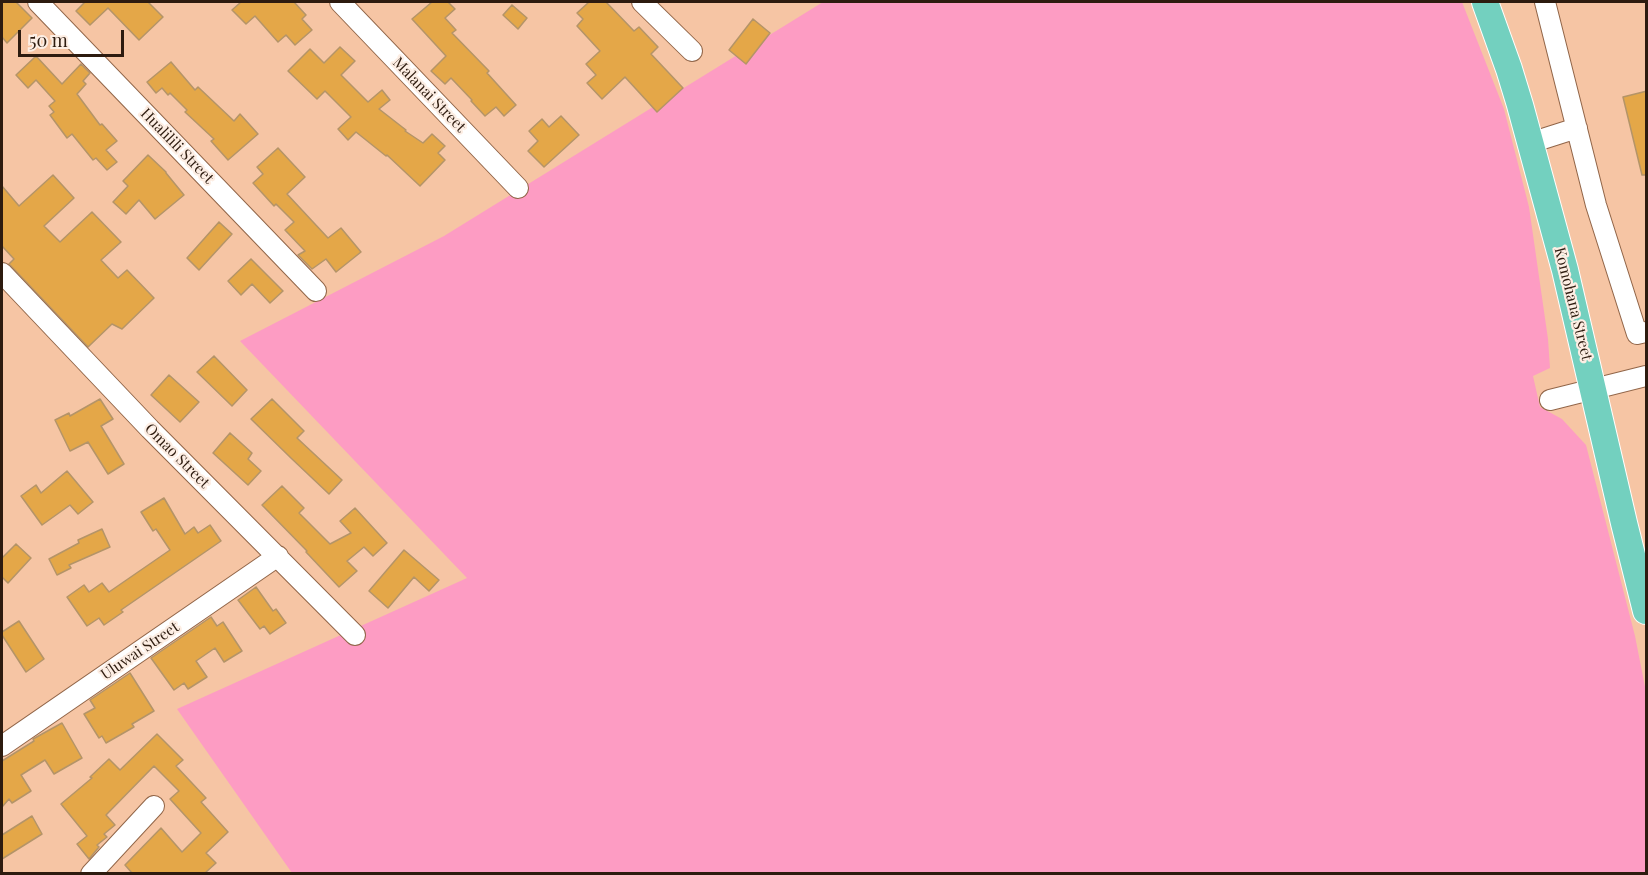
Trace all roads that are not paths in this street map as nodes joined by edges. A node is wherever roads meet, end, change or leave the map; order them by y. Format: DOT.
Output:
graph roads {
  1 [pos="38,2"];
  2 [pos="340,2"];
  3 [pos="642,2"];
  4 [pos="1485,2"];
  5 [pos="1545,2"];
  6 [pos="692,51"];
  7 [pos="1577,128"];
  8 [pos="1530,143"];
  9 [pos="518,188"];
  10 [pos="2,273"];
  11 [pos="316,291"];
  12 [pos="1647,332"];
  13 [pos="1647,376"];
  14 [pos="1593,390"];
  15 [pos="1550,400"];
  16 [pos="278,556"];
  17 [pos="1647,611"];
  18 [pos="355,635"];
  19 [pos="2,746"];
  20 [pos="154,806"];
  21 [pos="91,873"];
  1 -- 11 [label="street, Hualilili Street"];
  2 -- 9 [label="street, Malanai Street"];
  3 -- 6 [label="street"];
  4 -- 8 [label="main road, Komohana Street"];
  5 -- 7 [label="street"];
  7 -- 8 [label="street"];
  7 -- 12 [label="street"];
  8 -- 14 [label="main road, Komohana Street"];
  10 -- 16 [label="street, Omao Street"];
  13 -- 14 [label="street"];
  14 -- 15 [label="street"];
  14 -- 17 [label="main road, Komohana Street"];
  16 -- 18 [label="street, Omao Street"];
  16 -- 19 [label="street, Uluwai Street"];
  20 -- 21 [label="street"];
}
